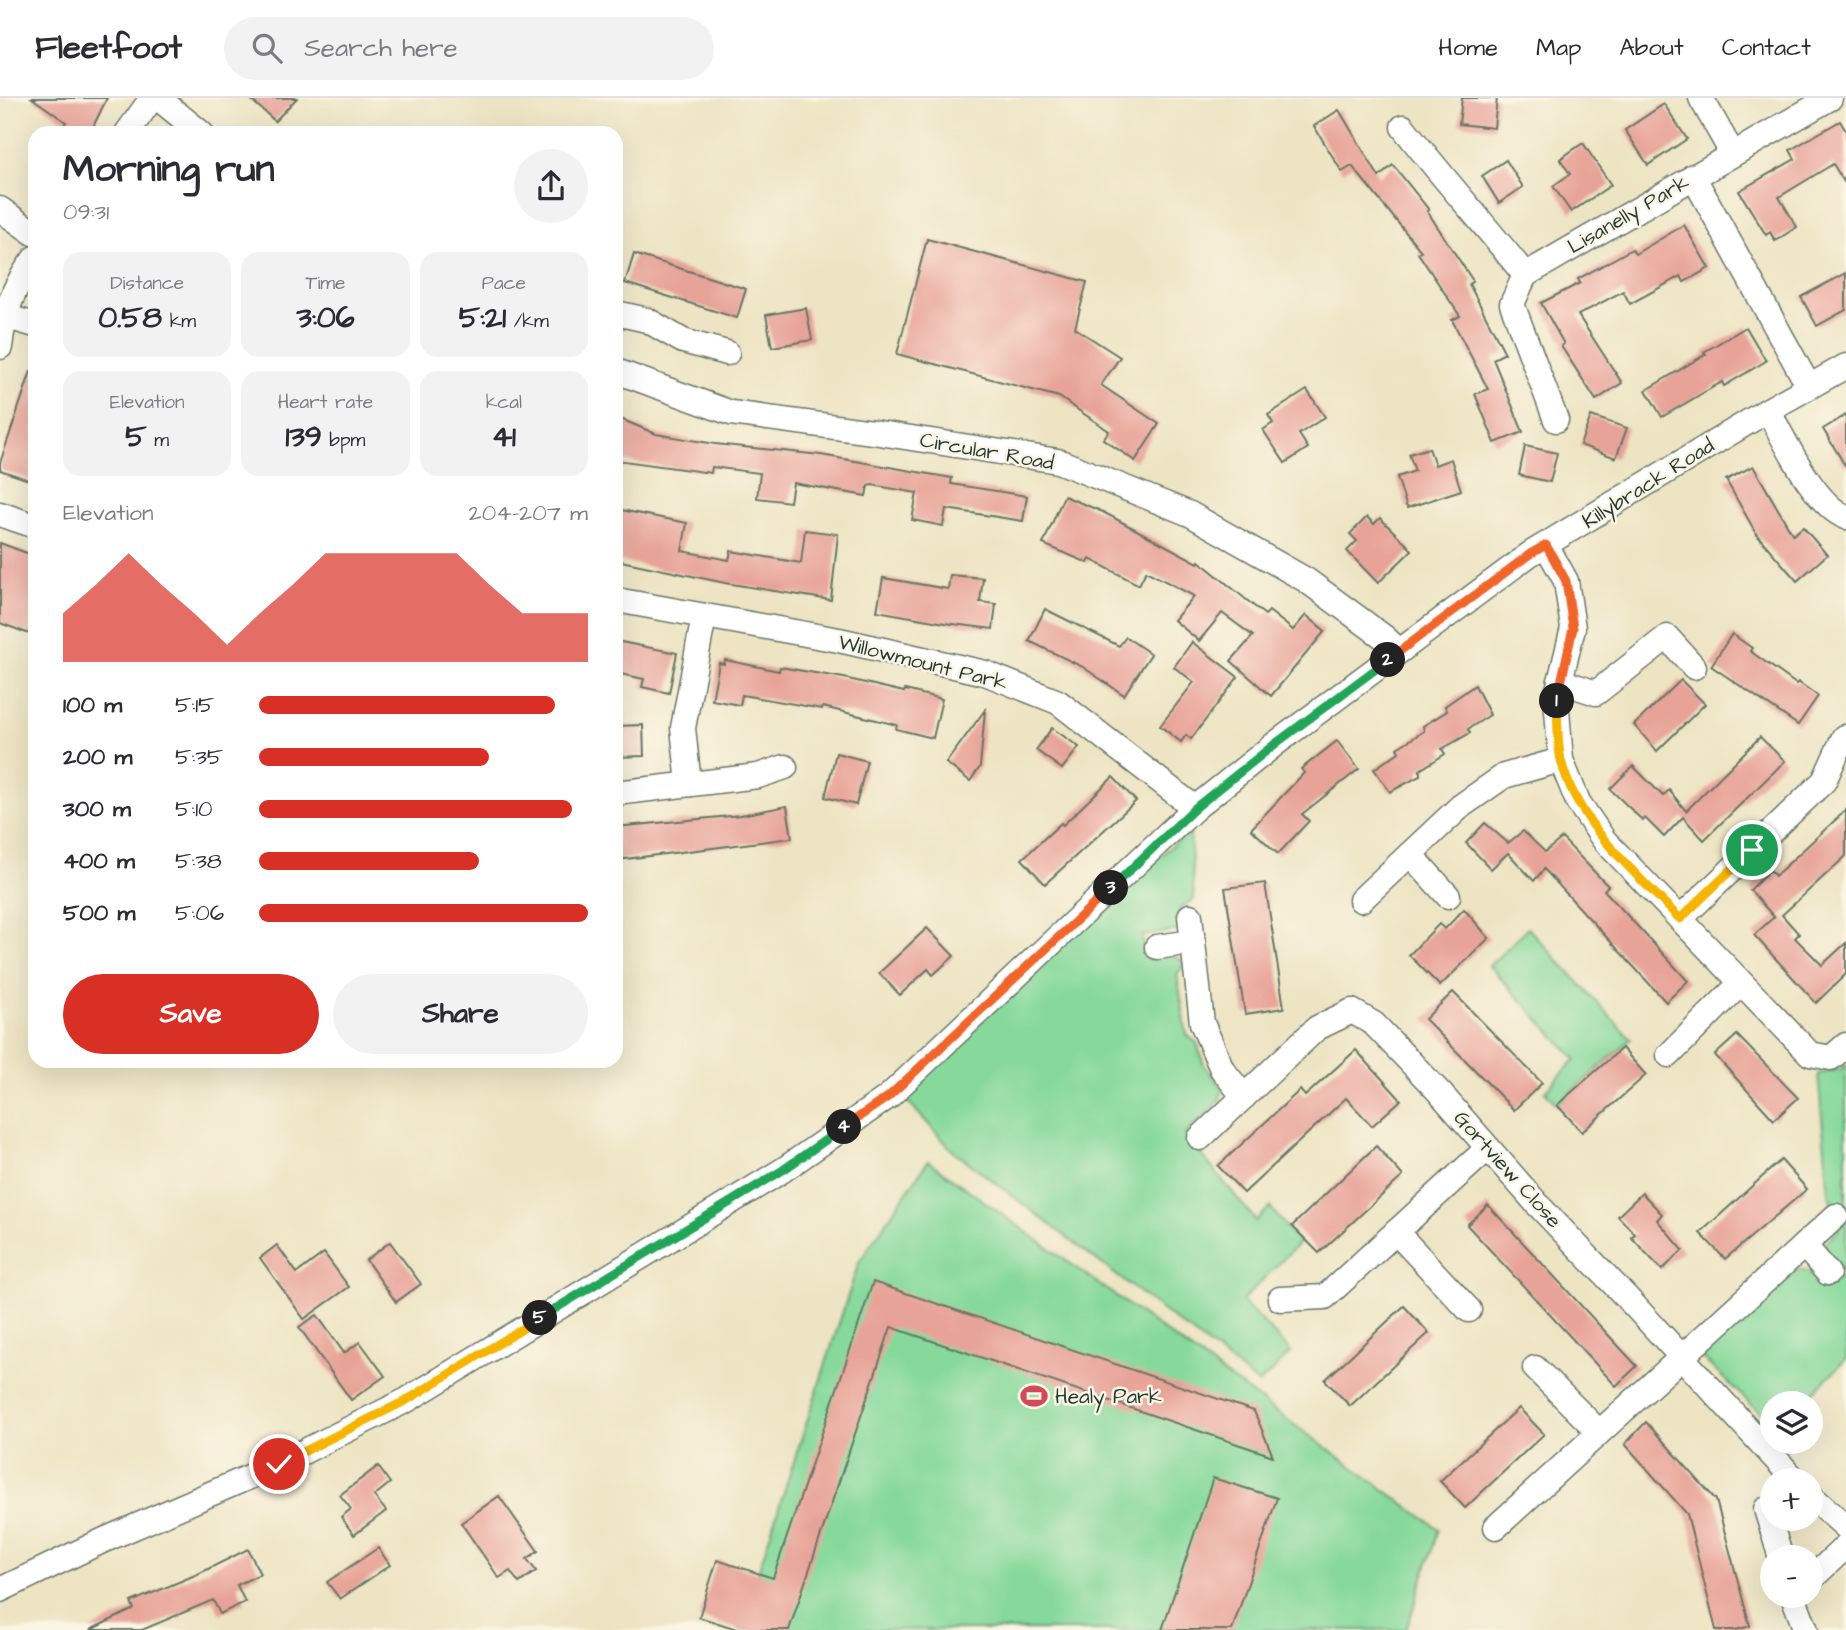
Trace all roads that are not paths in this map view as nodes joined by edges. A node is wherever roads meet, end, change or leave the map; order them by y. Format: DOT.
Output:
graph roads {
  1 [pos="152,98"];
  2 [pos="158,98"];
  3 [pos="1701,98"];
  4 [pos="1830,98"];
  5 [pos="132,126"];
  6 [pos="192,126"];
  7 [pos="1403,127"];
  8 [pos="1732,153"];
  9 [pos="1693,176"];
  10 [pos="0,209"];
  11 [pos="28,229"];
  12 [pos="28,267"];
  13 [pos="1525,275"];
  14 [pos="623,315"];
  15 [pos="4,316"];
  16 [pos="28,323"];
  17 [pos="0,347"];
  18 [pos="727,354"];
  19 [pos="1846,366"];
  20 [pos="623,374"];
  21 [pos="1809,387"];
  22 [pos="1768,410"];
  23 [pos="1556,420"];
  24 [pos="0,514"];
  25 [pos="1846,517"];
  26 [pos="28,524"];
  27 [pos="1546,545"];
  28 [pos="623,601"];
  29 [pos="704,616"];
  30 [pos="1399,651"];
  31 [pos="1694,667"];
  32 [pos="1560,681"];
  33 [pos="1844,737"];
  34 [pos="1561,760"];
  35 [pos="785,767"];
  36 [pos="689,784"];
  37 [pos="623,792"];
  38 [pos="1195,808"];
  39 [pos="1410,854"];
  40 [pos="1448,896"];
  41 [pos="1362,900"];
  42 [pos="1190,916"];
  43 [pos="1680,919"];
  44 [pos="1193,942"];
  45 [pos="1157,947"];
  46 [pos="1741,983"];
  47 [pos="1846,1045"];
  48 [pos="1669,1055"];
  49 [pos="1244,1097"];
  50 [pos="1200,1139"];
  51 [pos="1488,1147"];
  52 [pos="1836,1216"];
  53 [pos="1396,1232"];
  54 [pos="1804,1245"];
  55 [pos="1828,1273"];
  56 [pos="1280,1299"];
  57 [pos="1469,1310"];
  58 [pos="1682,1356"];
  59 [pos="1535,1368"];
  60 [pos="1599,1432"];
  61 [pos="1784,1468"];
  62 [pos="1823,1507"];
  63 [pos="1496,1527"];
  64 [pos="1846,1527"];
  65 [pos="1846,1546"];
  66 [pos="1823,1568"];
  67 [pos="0,1590"];
  68 [pos="1797,1608"];
  69 [pos="1805,1630"];
  1 -- 5 [label="street"];
  2 -- 6 [label="street"];
  3 -- 8 [label="street"];
  4 -- 8 [label="street, Lisanelly Park"];
  7 -- 13 [label="street"];
  8 -- 9 [label="street, Lisanelly Park"];
  9 -- 13 [label="street, Lisanelly Park"];
  9 -- 21 [label="street"];
  10 -- 11 [label="street"];
  12 -- 15 [label="street"];
  13 -- 23 [label="street"];
  14 -- 18 [label="street"];
  15 -- 16 [label="street"];
  15 -- 17 [label="street"];
  19 -- 21 [label="street, Killybrack Road"];
  20 -- 30 [label="street, Circular Road"];
  21 -- 22 [label="street, Killybrack Road"];
  22 -- 25 [label="street"];
  22 -- 27 [label="street, Killybrack Road"];
  24 -- 26 [label="street"];
  27 -- 30 [label="street, Killybrack Road"];
  27 -- 32 [label="street"];
  28 -- 29 [label="street, Willowmount Park"];
  29 -- 36 [label="street"];
  29 -- 38 [label="street, Willowmount Park"];
  30 -- 38 [label="street, Killybrack Road"];
  31 -- 32 [label="street"];
  32 -- 34 [label="street"];
  33 -- 43 [label="street"];
  34 -- 39 [label="street"];
  34 -- 43 [label="street"];
  35 -- 36 [label="street"];
  36 -- 37 [label="street"];
  38 -- 67 [label="street, Killybrack Road"];
  39 -- 40 [label="street"];
  39 -- 41 [label="street"];
  42 -- 44 [label="street"];
  43 -- 46 [label="street"];
  44 -- 45 [label="street"];
  44 -- 49 [label="street"];
  46 -- 47 [label="street"];
  46 -- 48 [label="street"];
  49 -- 50 [label="street, Gortview Close"];
  49 -- 51 [label="street, Gortview Close"];
  51 -- 53 [label="street"];
  51 -- 58 [label="street, Gortview Close"];
  52 -- 54 [label="street"];
  53 -- 56 [label="street"];
  53 -- 57 [label="street"];
  54 -- 55 [label="street"];
  54 -- 58 [label="street"];
  58 -- 60 [label="street"];
  58 -- 61 [label="street, Gortview Close"];
  59 -- 60 [label="street"];
  60 -- 63 [label="street"];
  62 -- 64 [label="street"];
  65 -- 66 [label="street"];
  68 -- 69 [label="street"];
}
